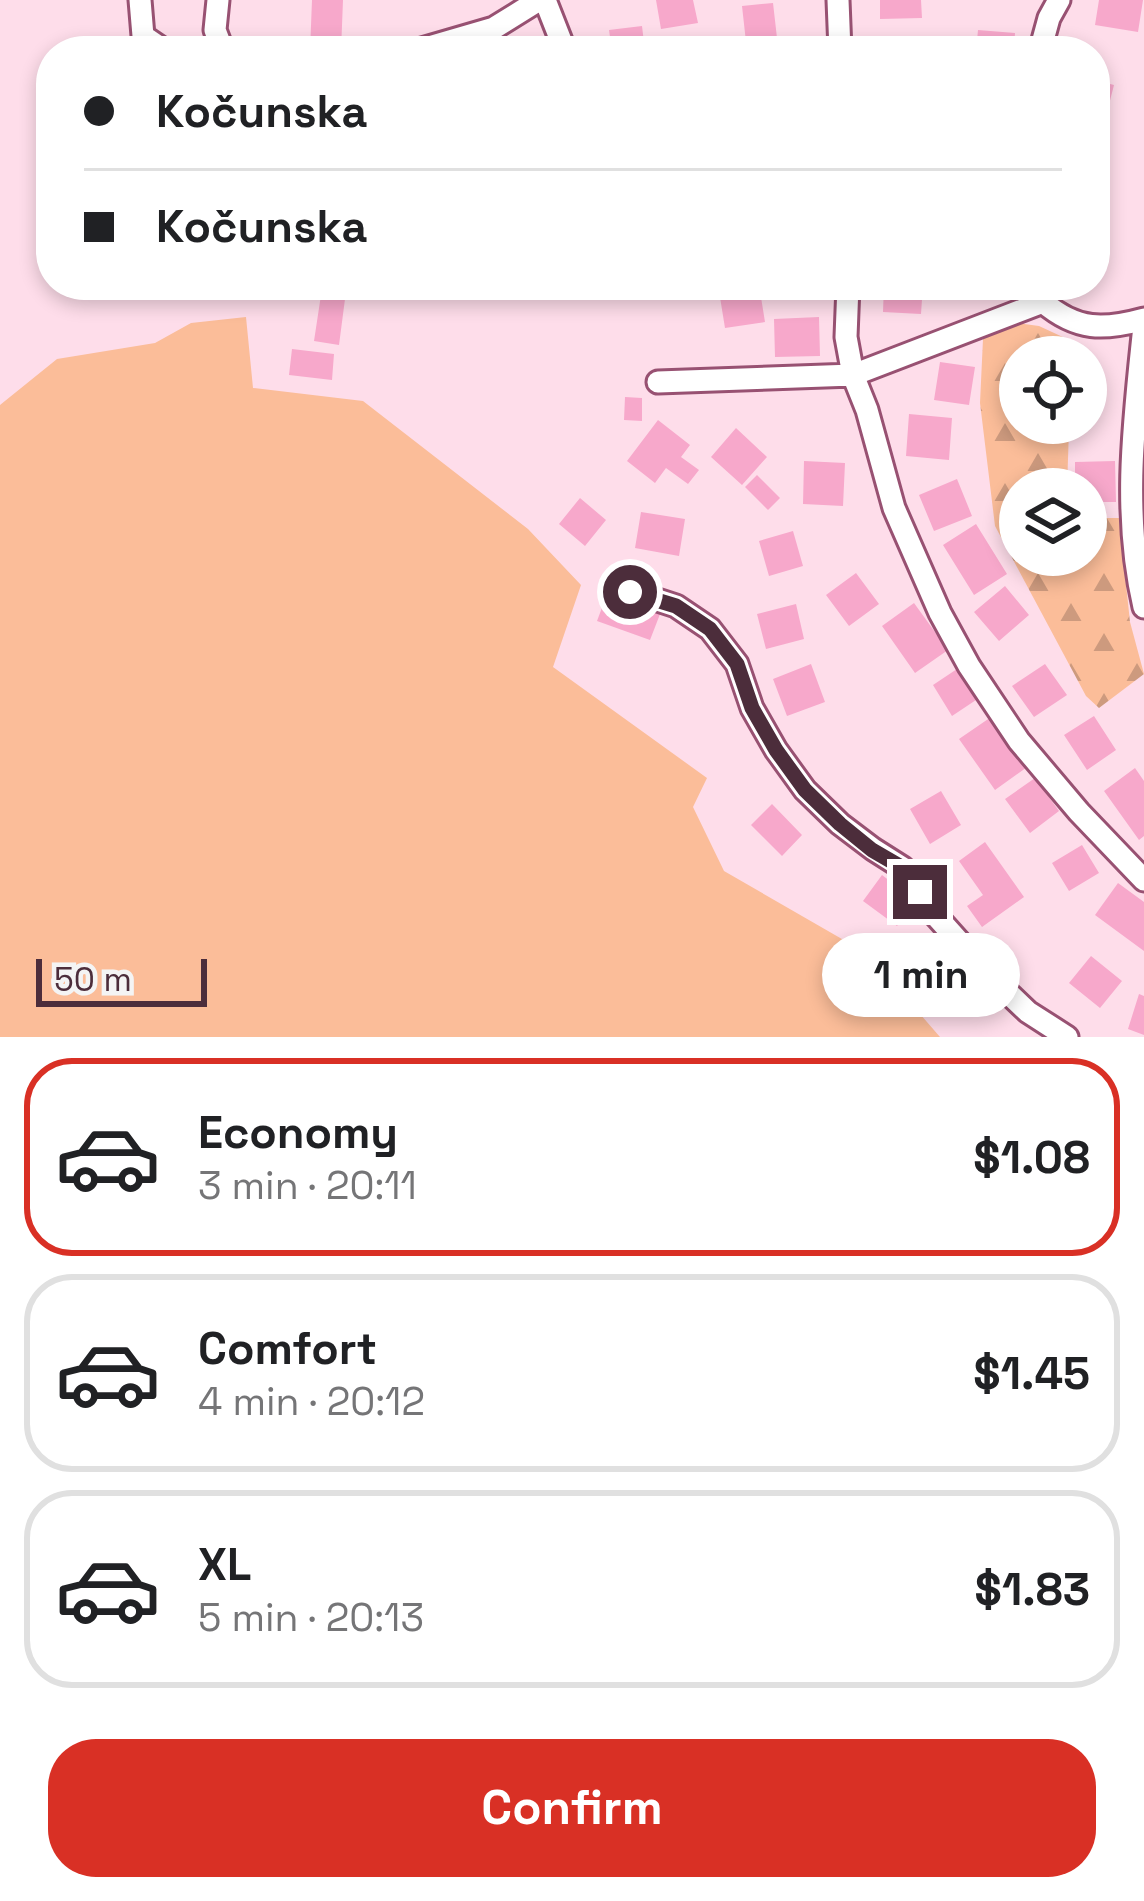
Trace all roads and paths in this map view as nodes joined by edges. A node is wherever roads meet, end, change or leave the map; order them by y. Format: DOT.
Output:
graph roads {
  1 [pos="140,0"];
  2 [pos="218,0"];
  3 [pos="542,0"];
  4 [pos="838,0"];
  5 [pos="1059,0"];
  6 [pos="143,36"];
  7 [pos="217,36"];
  8 [pos="467,36"];
  9 [pos="558,36"];
  10 [pos="839,36"];
  11 [pos="1044,36"];
  12 [pos="847,300"];
  13 [pos="1027,300"];
  14 [pos="1048,300"];
  15 [pos="1144,322"];
  16 [pos="853,375"];
  17 [pos="658,382"];
  18 [pos="630,592"];
  19 [pos="1144,608"];
  20 [pos="1144,880"];
  21 [pos="1067,1037"];
  1 -- 6 [label="street"];
  2 -- 7 [label="street"];
  3 -- 8 [label="street"];
  3 -- 9 [label="street"];
  4 -- 10 [label="street"];
  5 -- 11 [label="street"];
  12 -- 16 [label="street"];
  13 -- 16 [label="street"];
  14 -- 15 [label="street"];
  15 -- 19 [label="street"];
  16 -- 17 [label="street"];
  16 -- 20 [label="street"];
  18 -- 21 [label="street"];
}
